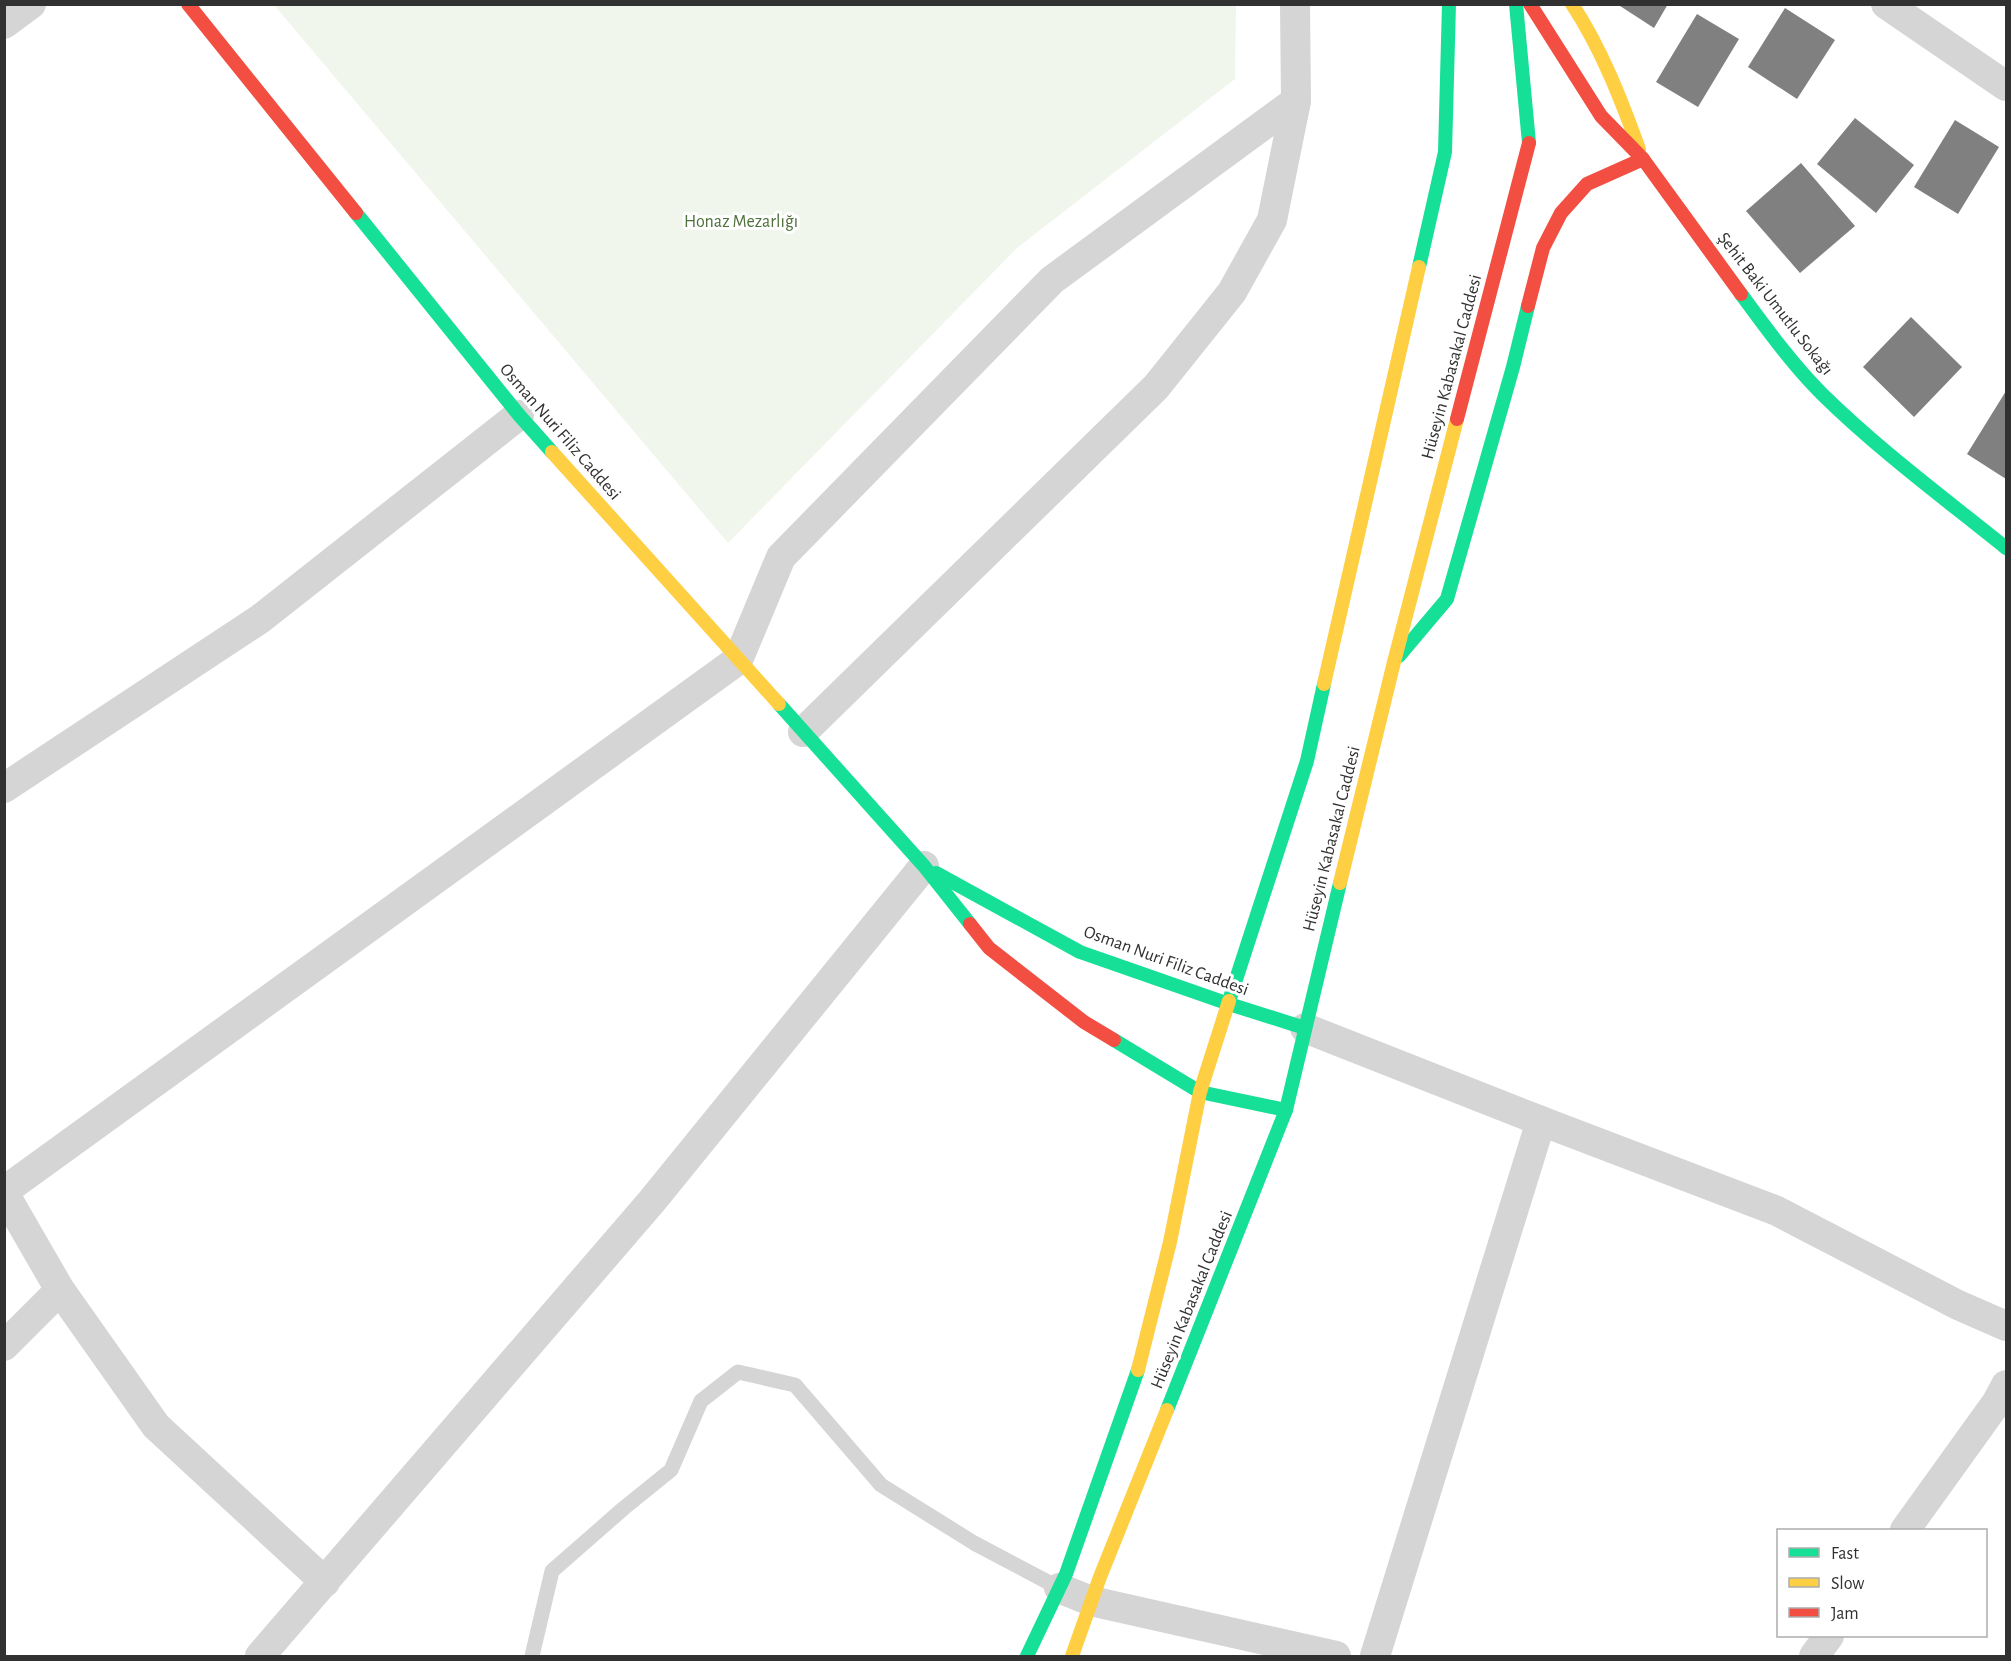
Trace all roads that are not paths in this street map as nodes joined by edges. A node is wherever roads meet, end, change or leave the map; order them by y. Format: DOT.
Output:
graph roads {
  1 [pos="31,4"];
  2 [pos="188,4"];
  3 [pos="1295,4"];
  4 [pos="1449,4"];
  5 [pos="1516,4"];
  6 [pos="1530,4"];
  7 [pos="1572,4"];
  8 [pos="1886,4"];
  9 [pos="1921,14"];
  10 [pos="4,24"];
  11 [pos="2007,86"];
  12 [pos="1296,102"];
  13 [pos="1643,159"];
  14 [pos="519,415"];
  15 [pos="2007,548"];
  16 [pos="738,660"];
  17 [pos="1394,662"];
  18 [pos="803,732"];
  19 [pos="4,788"];
  20 [pos="924,866"];
  21 [pos="1228,1004"];
  22 [pos="1305,1028"];
  23 [pos="1200,1092"];
  24 [pos="1286,1110"];
  25 [pos="1541,1121"];
  26 [pos="4,1192"];
  27 [pos="60,1290"];
  28 [pos="2007,1326"];
  29 [pos="4,1346"];
  30 [pos="2007,1385"];
  31 [pos="1906,1529"];
  32 [pos="325,1582"];
  33 [pos="1059,1588"];
  34 [pos="1092,1600"];
  35 [pos="1828,1637"];
  36 [pos="260,1656"];
  37 [pos="532,1656"];
  38 [pos="1027,1656"];
  39 [pos="1072,1656"];
  40 [pos="1336,1656"];
  41 [pos="1376,1656"];
  42 [pos="1814,1656"];
  1 -- 10 [label="street"];
  2 -- 14 [label="main road, Osman Nuri Filiz Caddesi"];
  3 -- 12 [label="street"];
  4 -- 21 [label="main road, Hüseyin Kabasakal Caddesi"];
  5 -- 17 [label="main road, Hüseyin Kabasakal Caddesi"];
  6 -- 13 [label="main road"];
  7 -- 13 [label="main road"];
  8 -- 9 [label="street"];
  9 -- 11 [label="street"];
  12 -- 16 [label="street"];
  12 -- 18 [label="street"];
  13 -- 15 [label="main road, Şehit Baki Umutlu Sokağı"];
  13 -- 17 [label="main road"];
  14 -- 16 [label="main road, Osman Nuri Filiz Caddesi"];
  14 -- 19 [label="street"];
  16 -- 18 [label="main road, Osman Nuri Filiz Caddesi"];
  16 -- 26 [label="street"];
  17 -- 22 [label="main road, Hüseyin Kabasakal Caddesi"];
  18 -- 20 [label="main road, Osman Nuri Filiz Caddesi"];
  20 -- 21 [label="main road, Osman Nuri Filiz Caddesi"];
  20 -- 23 [label="main road, Osman Nuri Filiz Caddesi"];
  20 -- 32 [label="street"];
  21 -- 22 [label="main road, Osman Nuri Filiz Caddesi"];
  21 -- 23 [label="main road, Hüseyin Kabasakal Caddesi"];
  22 -- 24 [label="main road, Hüseyin Kabasakal Caddesi"];
  22 -- 25 [label="street"];
  23 -- 24 [label="main road, Osman Nuri Filiz Caddesi"];
  23 -- 33 [label="main road, Hüseyin Kabasakal Caddesi"];
  24 -- 34 [label="main road, Hüseyin Kabasakal Caddesi"];
  25 -- 28 [label="street"];
  25 -- 41 [label="street"];
  26 -- 27 [label="street"];
  27 -- 29 [label="street"];
  27 -- 32 [label="street"];
  30 -- 31 [label="street"];
  32 -- 36 [label="street"];
  33 -- 34 [label="street"];
  33 -- 37 [label="lane"];
  33 -- 38 [label="main road, Hüseyin Kabasakal Caddesi"];
  34 -- 39 [label="main road, Hüseyin Kabasakal Caddesi"];
  34 -- 40 [label="street"];
  35 -- 42 [label="street"];
}
